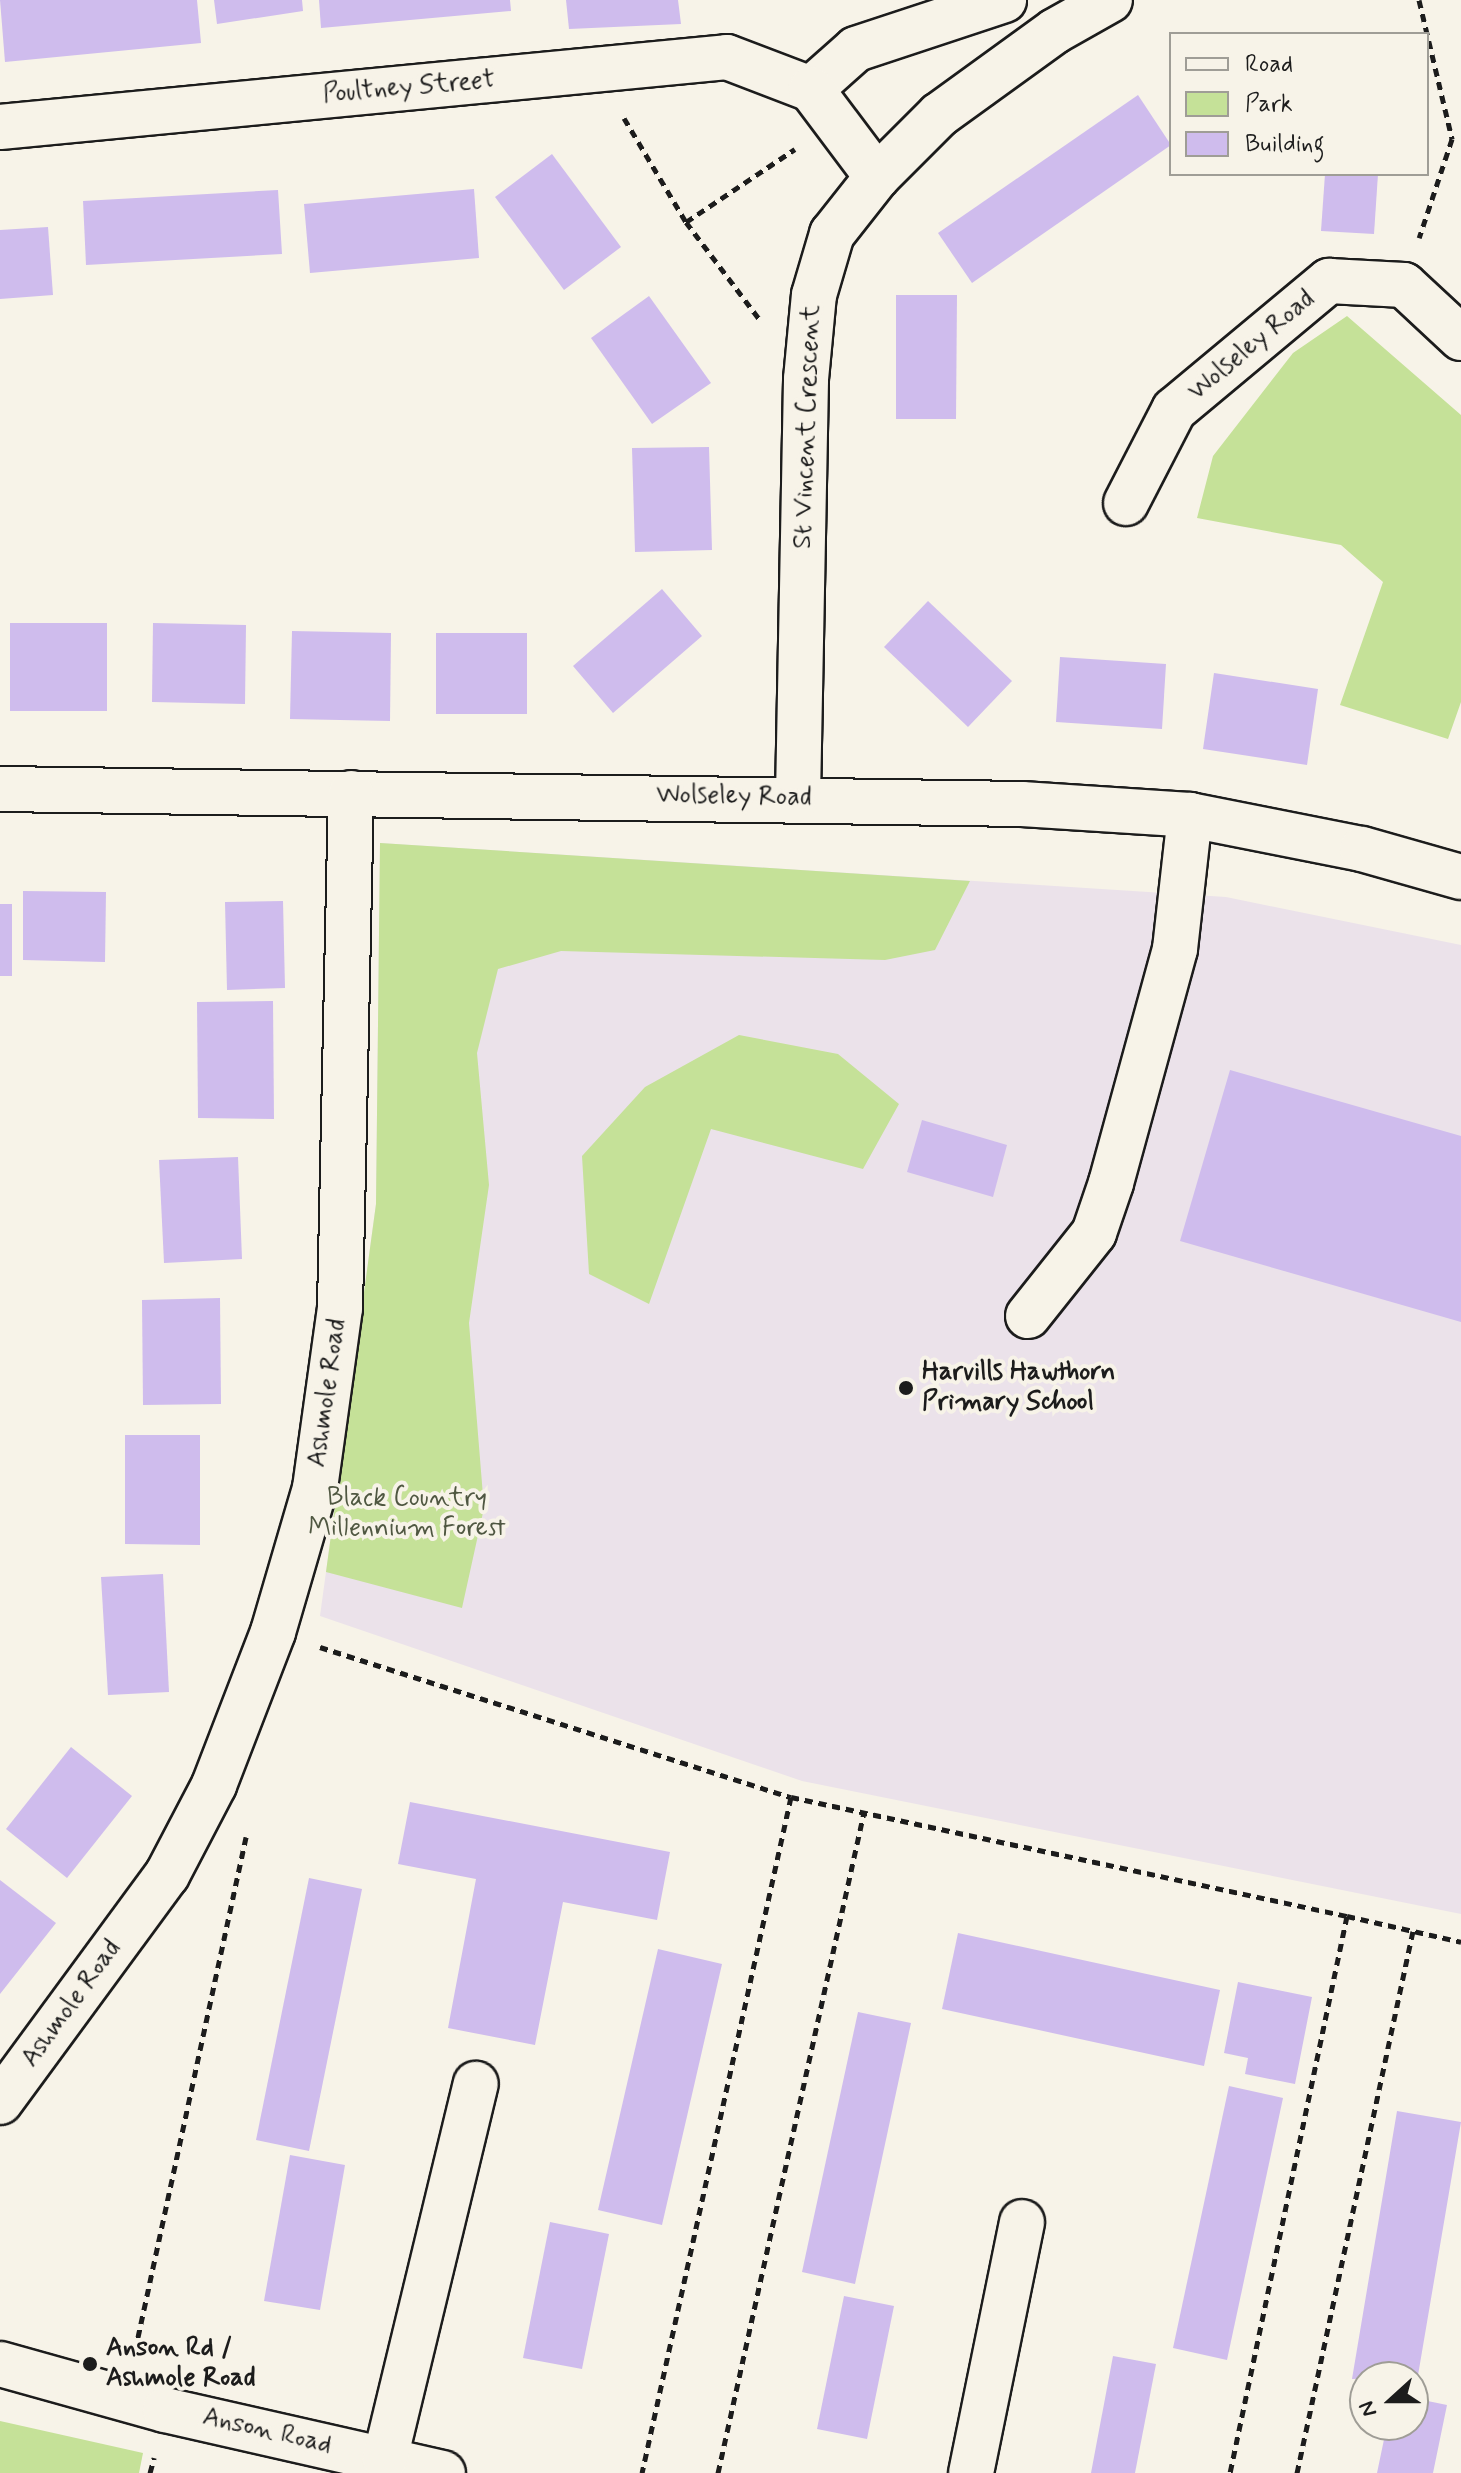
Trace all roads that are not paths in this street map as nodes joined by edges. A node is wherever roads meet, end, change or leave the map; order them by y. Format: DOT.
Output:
graph roads {
  1 [pos="1004,0"];
  2 [pos="1110,0"];
  3 [pos="824,105"];
  4 [pos="0,127"];
  5 [pos="877,177"];
  6 [pos="1461,338"];
  7 [pos="1126,503"];
  8 [pos="0,789"];
  9 [pos="351,793"];
  10 [pos="798,797"];
  11 [pos="1190,815"];
  12 [pos="1461,877"];
  13 [pos="1028,1316"];
  14 [pos="476,2084"];
  15 [pos="0,2102"];
  16 [pos="1022,2222"];
  17 [pos="0,2364"];
  18 [pos="385,2459"];
  19 [pos="443,2473"];
  20 [pos="971,2473"];
  1 -- 3 [label="street"];
  2 -- 5 [label="street, St Vincent Crescent"];
  3 -- 4 [label="street, Poultney Street"];
  3 -- 5 [label="street"];
  5 -- 10 [label="street, St Vincent Crescent"];
  6 -- 7 [label="street, Wolseley Road"];
  8 -- 9 [label="street, Wolseley Road"];
  9 -- 10 [label="street, Wolseley Road"];
  9 -- 15 [label="street, Ashmole Road"];
  10 -- 11 [label="street, Wolseley Road"];
  11 -- 12 [label="street, Wolseley Road"];
  11 -- 13 [label="street"];
  14 -- 18 [label="street"];
  16 -- 20 [label="street"];
  17 -- 18 [label="street, Anson Road"];
  18 -- 19 [label="street, Anson Road"];
}
